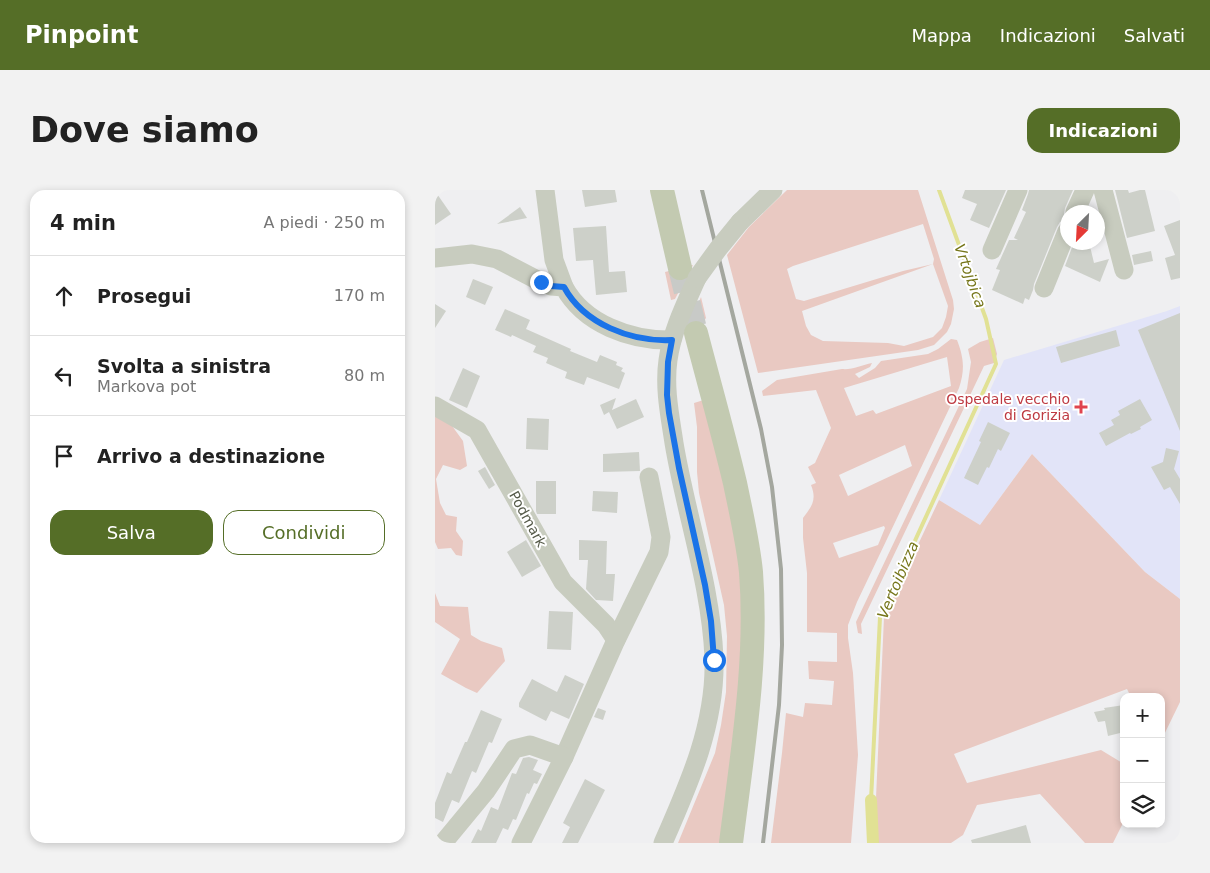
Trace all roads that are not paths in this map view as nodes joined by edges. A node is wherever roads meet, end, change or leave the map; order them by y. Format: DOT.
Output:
graph roads {
  1 [pos="545,190"];
  2 [pos="662,190"];
  3 [pos="773,190"];
  4 [pos="1018,190"];
  5 [pos="1085,190"];
  6 [pos="1103,190"];
  7 [pos="1078,205"];
  8 [pos="1060,248"];
  9 [pos="993,250"];
  10 [pos="437,256"];
  11 [pos="1124,270"];
  12 [pos="688,273"];
  13 [pos="564,287"];
  14 [pos="1044,288"];
  15 [pos="697,333"];
  16 [pos="672,340"];
  17 [pos="435,406"];
  18 [pos="649,477"];
  19 [pos="616,640"];
  20 [pos="564,757"];
  21 [pos="443,843"];
  22 [pos="521,843"];
  23 [pos="663,843"];
  24 [pos="731,843"];
  1 -- 13 [label="street"];
  2 -- 12 [label="main road"];
  3 -- 12 [label="street, bridge"];
  4 -- 9 [label="street"];
  5 -- 7 [label="street"];
  6 -- 11 [label="street"];
  8 -- 14 [label="street"];
  10 -- 13 [label="street"];
  12 -- 16 [label="street"];
  13 -- 16 [label="street"];
  15 -- 24 [label="main road"];
  16 -- 23 [label="street"];
  17 -- 19 [label="street, Podmark"];
  18 -- 19 [label="street"];
  19 -- 20 [label="street"];
  20 -- 21 [label="street"];
  20 -- 22 [label="street"];
}
